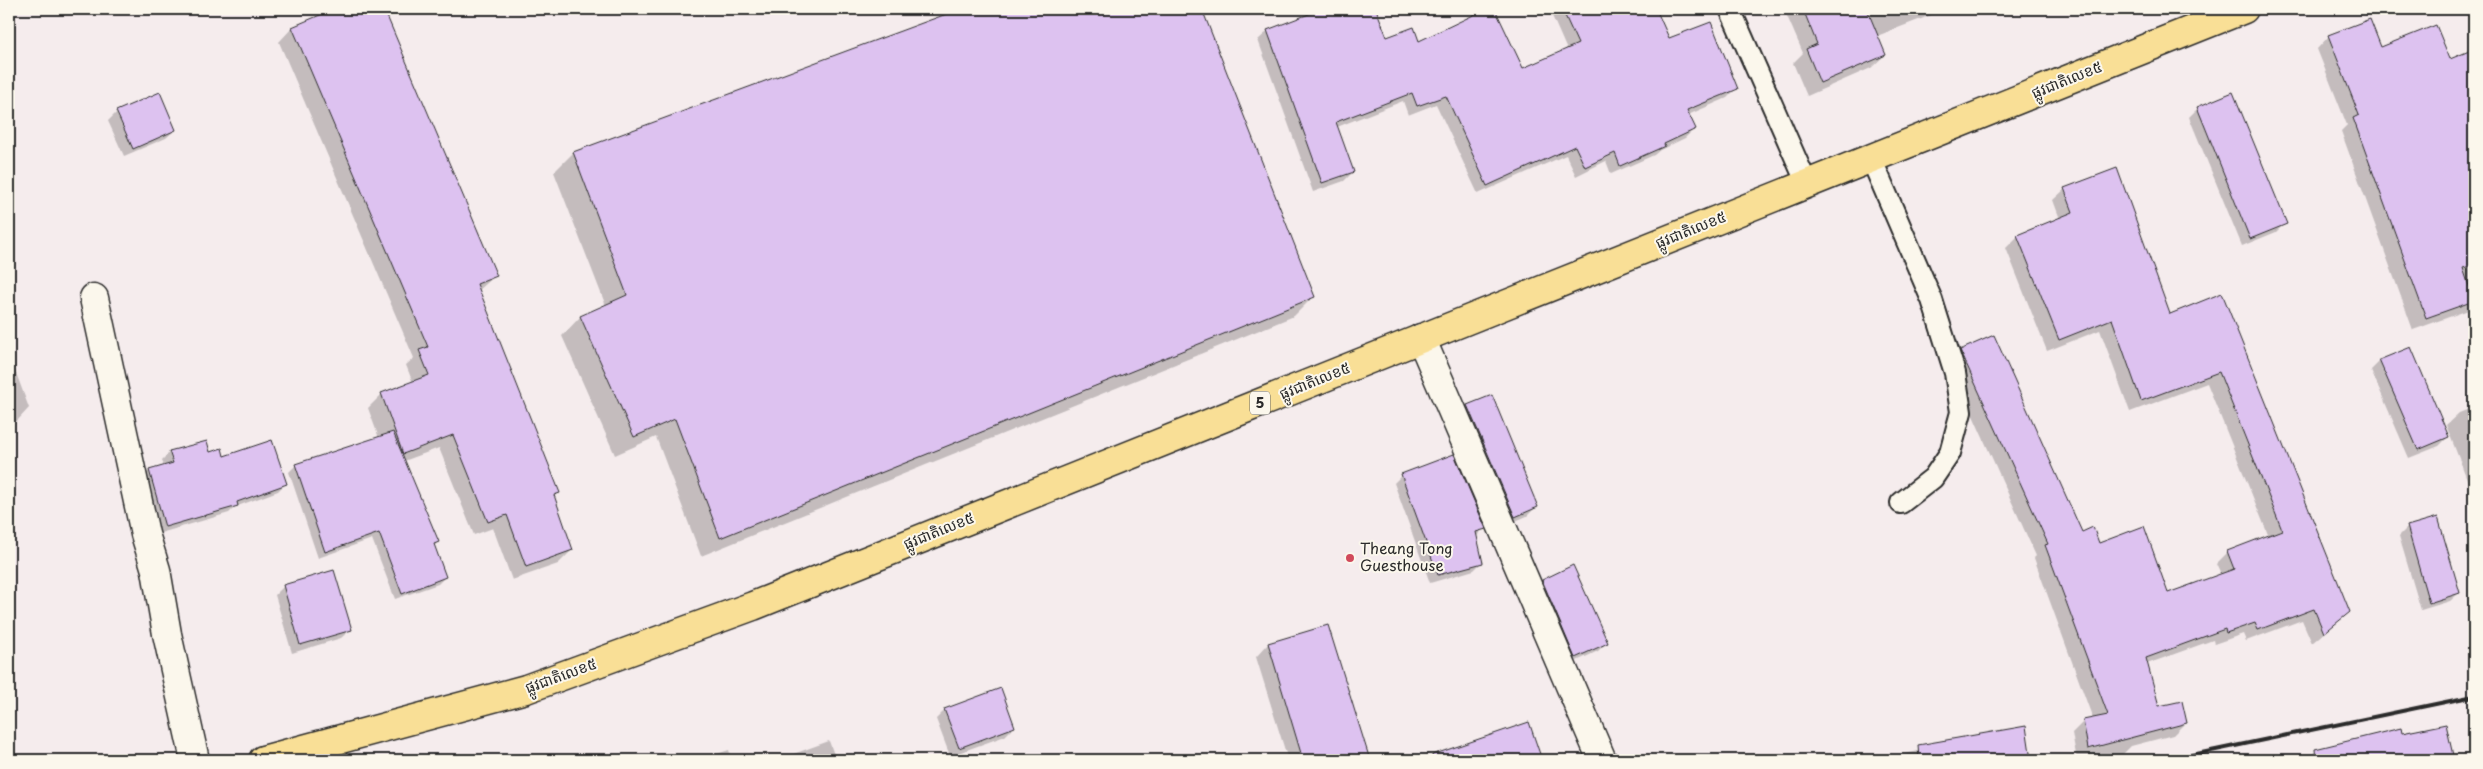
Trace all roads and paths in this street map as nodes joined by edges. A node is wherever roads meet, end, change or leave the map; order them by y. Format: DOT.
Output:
graph roads {
  1 [pos="1730,9"];
  2 [pos="2244,9"];
  3 [pos="1871,158"];
  4 [pos="1807,184"];
  5 [pos="94,298"];
  6 [pos="1421,338"];
  7 [pos="1902,503"];
  8 [pos="275,759"];
  9 [pos="195,760"];
  10 [pos="1602,760"];
  1 -- 4 [label="lane"];
  2 -- 3 [label="highway, ផ្លូវជាតិលេខ៥ / 5"];
  3 -- 4 [label="highway, ផ្លូវជាតិលេខ៥ / 5"];
  3 -- 7 [label="lane"];
  4 -- 6 [label="highway, ផ្លូវជាតិលេខ៥ / 5"];
  5 -- 9 [label="street"];
  6 -- 8 [label="highway, ផ្លូវជាតិលេខ៥ / 5"];
  6 -- 10 [label="street"];
}
